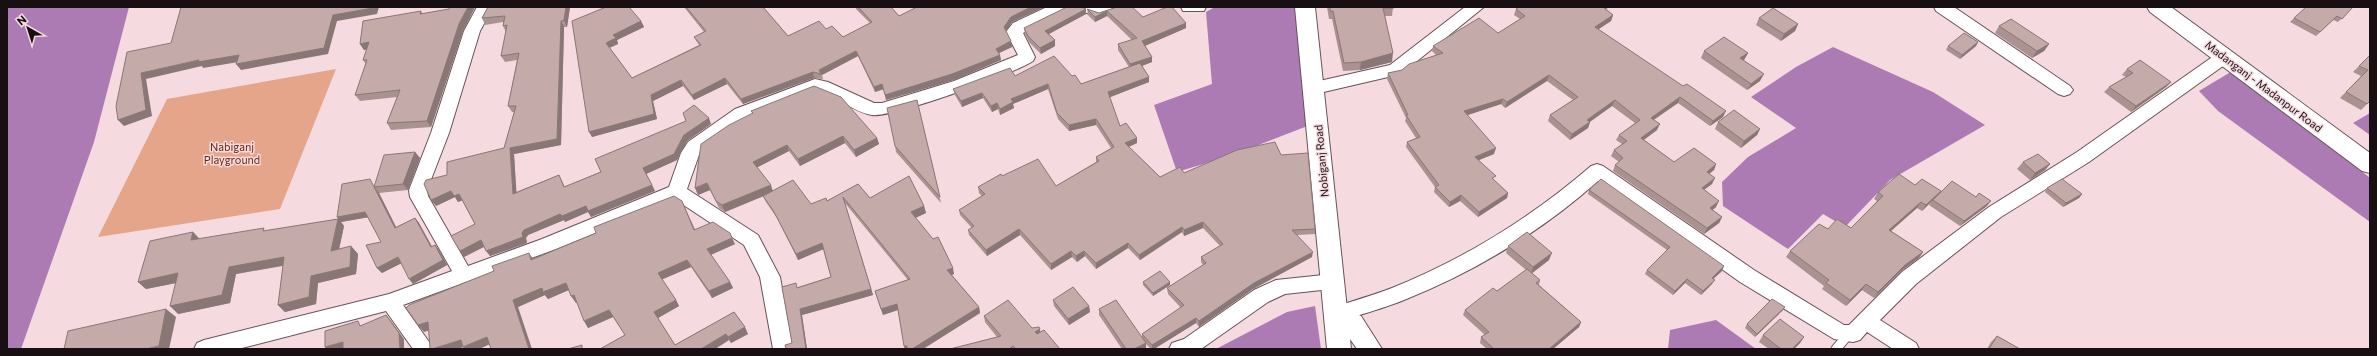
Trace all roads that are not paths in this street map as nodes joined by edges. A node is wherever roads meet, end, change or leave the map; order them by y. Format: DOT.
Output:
graph roads {
  1 [pos="485,7"];
  2 [pos="1061,7"];
  3 [pos="1087,7"];
  4 [pos="1111,7"];
  5 [pos="1189,7"];
  6 [pos="1198,7"];
  7 [pos="1305,7"];
  8 [pos="1476,7"];
  9 [pos="1942,7"];
  10 [pos="2157,7"];
  11 [pos="2219,61"];
  12 [pos="1315,88"];
  13 [pos="2064,90"];
  14 [pos="2370,165"];
  15 [pos="676,192"];
  16 [pos="463,274"];
  17 [pos="1333,282"];
  18 [pos="390,302"];
  19 [pos="1335,315"];
  20 [pos="1866,321"];
  21 [pos="1842,342"];
  22 [pos="204,349"];
  23 [pos="424,349"];
  24 [pos="783,349"];
  25 [pos="1179,349"];
  26 [pos="1339,349"];
  27 [pos="1370,349"];
  28 [pos="1910,349"];
  1 -- 16 [label="street"];
  2 -- 15 [label="street"];
  3 -- 4 [label="street"];
  5 -- 6 [label="street"];
  7 -- 12 [label="main road, Nobiganj Road"];
  8 -- 12 [label="street"];
  9 -- 13 [label="street"];
  10 -- 11 [label="main road, Madanganj - Madanpur Road"];
  11 -- 14 [label="main road, Madanganj - Madanpur Road"];
  11 -- 20 [label="street"];
  12 -- 17 [label="main road, Nobiganj Road"];
  15 -- 16 [label="street"];
  15 -- 24 [label="street"];
  16 -- 18 [label="street"];
  17 -- 19 [label="main road, Nobiganj Road"];
  17 -- 25 [label="street"];
  18 -- 22 [label="street"];
  18 -- 23 [label="street"];
  19 -- 21 [label="street"];
  19 -- 26 [label="main road, Nobiganj Road"];
  19 -- 27 [label="main road"];
  20 -- 21 [label="street"];
  20 -- 28 [label="street"];
}
